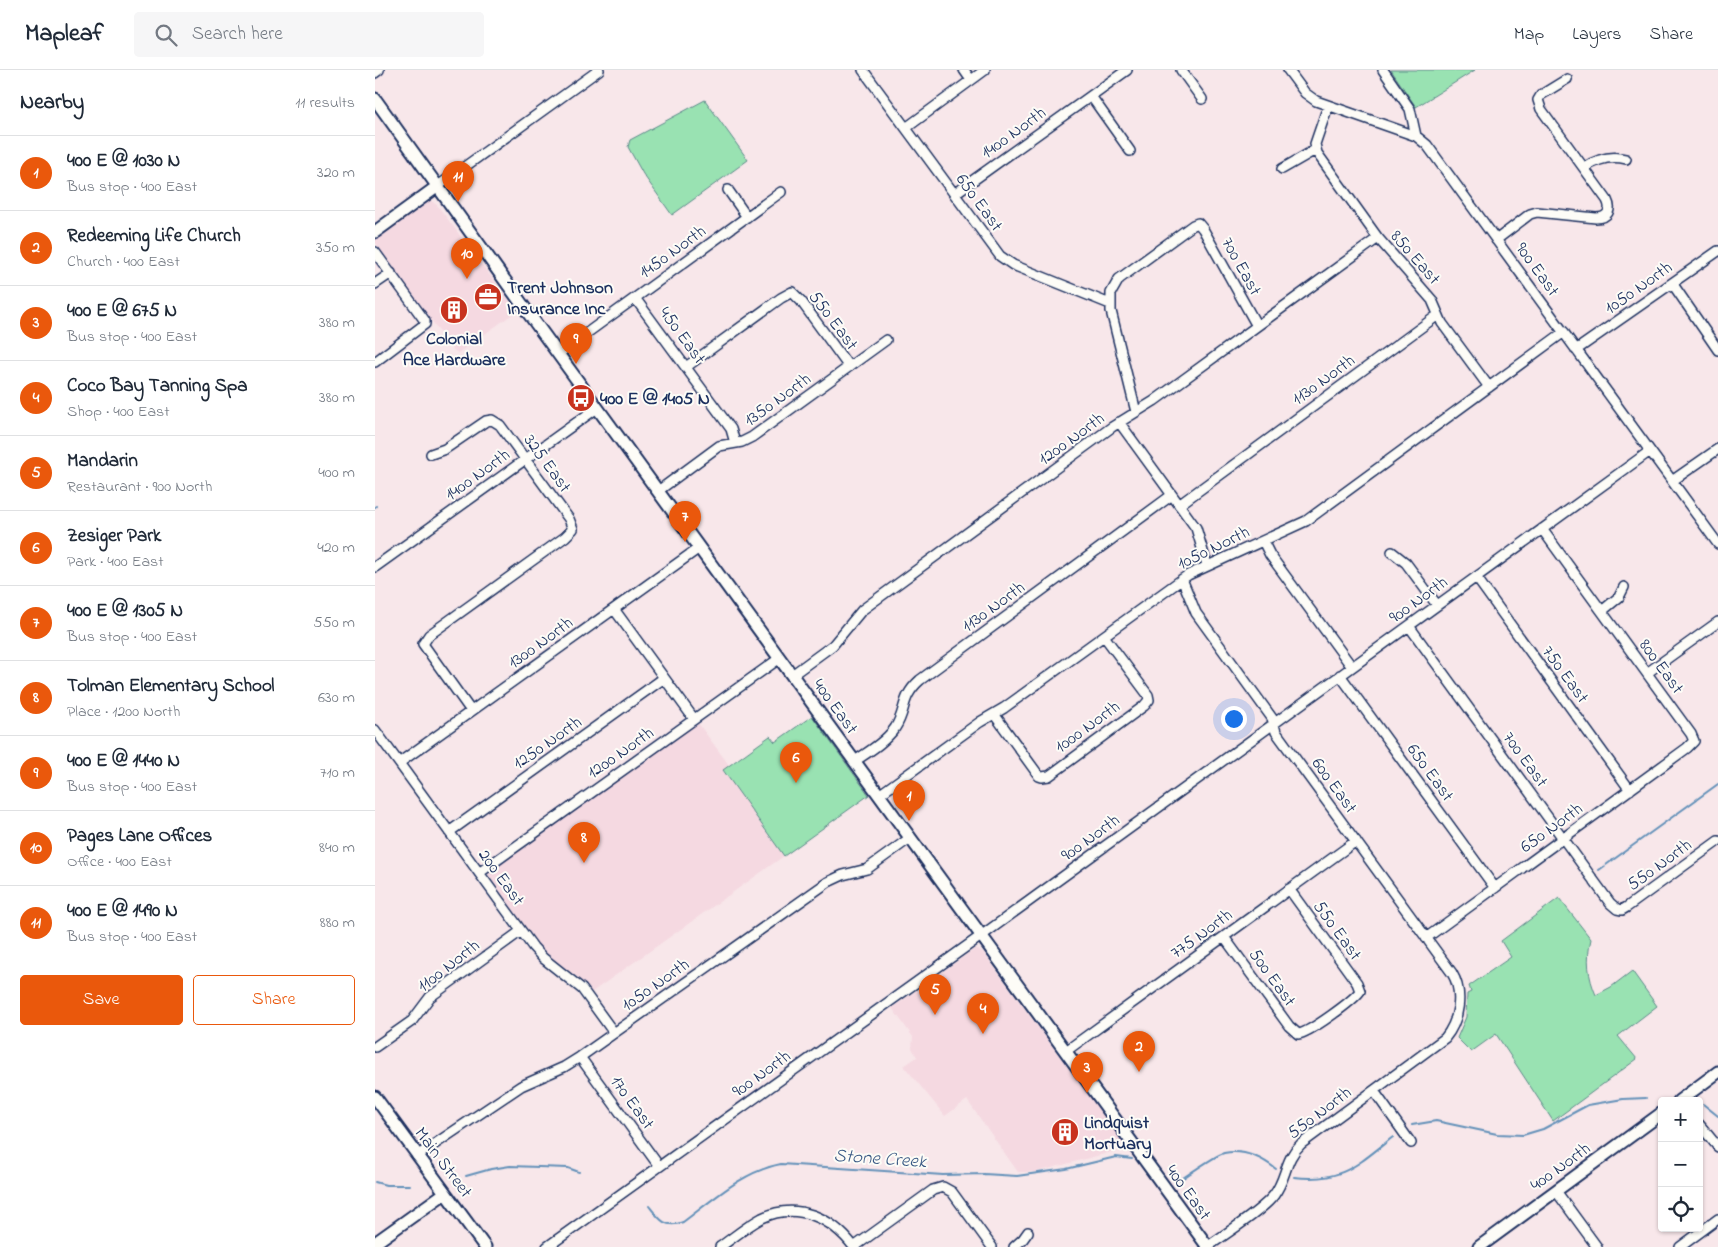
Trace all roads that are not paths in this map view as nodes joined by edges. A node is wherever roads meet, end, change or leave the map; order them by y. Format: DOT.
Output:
graph roads {
  1 [pos="379,70"];
  2 [pos="599,70"];
  3 [pos="863,70"];
  4 [pos="964,70"];
  5 [pos="985,70"];
  6 [pos="1127,70"];
  7 [pos="1181,70"];
  8 [pos="1288,70"];
  9 [pos="1383,70"];
  10 [pos="375,73"];
  11 [pos="1567,78"];
  12 [pos="971,80"];
  13 [pos="1091,96"];
  14 [pos="375,99"];
  15 [pos="1202,99"];
  16 [pos="1328,106"];
  17 [pos="906,128"];
  18 [pos="1416,136"];
  19 [pos="1315,150"];
  20 [pos="1130,151"];
  21 [pos="1626,159"];
  22 [pos="1584,168"];
  23 [pos="1282,169"];
  24 [pos="437,186"];
  25 [pos="728,190"];
  26 [pos="781,192"];
  27 [pos="954,194"];
  28 [pos="747,217"];
  29 [pos="375,232"];
  30 [pos="1378,238"];
  31 [pos="1496,240"];
  32 [pos="1718,251"];
  33 [pos="375,252"];
  34 [pos="391,273"];
  35 [pos="375,284"];
  36 [pos="1671,284"];
  37 [pos="635,298"];
  38 [pos="1110,304"];
  39 [pos="1438,315"];
  40 [pos="1257,326"];
  41 [pos="1564,332"];
  42 [pos="886,340"];
  43 [pos="1577,350"];
  44 [pos="1718,350"];
  45 [pos="558,354"];
  46 [pos="375,362"];
  47 [pos="686,367"];
  48 [pos="849,367"];
  49 [pos="1489,387"];
  50 [pos="597,408"];
  51 [pos="1136,412"];
  52 [pos="1119,422"];
  53 [pos="735,443"];
  54 [pos="1718,449"];
  55 [pos="1650,451"];
  56 [pos="431,454"];
  57 [pos="525,459"];
  58 [pos="1672,481"];
  59 [pos="658,491"];
  60 [pos="1172,495"];
  61 [pos="1179,505"];
  62 [pos="1542,529"];
  63 [pos="1263,541"];
  64 [pos="1718,544"];
  65 [pos="699,548"];
  66 [pos="1392,552"];
  67 [pos="1207,565"];
  68 [pos="375,567"];
  69 [pos="1476,577"];
  70 [pos="1182,579"];
  71 [pos="1624,587"];
  72 [pos="1437,605"];
  73 [pos="614,609"];
  74 [pos="1602,611"];
  75 [pos="1718,622"];
  76 [pos="1409,626"];
  77 [pos="1104,636"];
  78 [pos="780,658"];
  79 [pos="1352,667"];
  80 [pos="1647,673"];
  81 [pos="792,675"];
  82 [pos="1340,675"];
  83 [pos="664,678"];
  84 [pos="471,711"];
  85 [pos="994,714"];
  86 [pos="694,719"];
  87 [pos="1274,724"];
  88 [pos="375,730"];
  89 [pos="1694,741"];
  90 [pos="855,761"];
  91 [pos="399,763"];
  92 [pos="1630,790"];
  93 [pos="879,795"];
  94 [pos="449,832"];
  95 [pos="910,838"];
  96 [pos="1563,838"];
  97 [pos="1356,841"];
  98 [pos="1717,845"];
  99 [pos="479,873"];
  100 [pos="1495,888"];
  101 [pos="1289,889"];
  102 [pos="1617,909"];
  103 [pos="521,931"];
  104 [pos="981,936"];
  105 [pos="1223,937"];
  106 [pos="1426,938"];
  107 [pos="1457,1009"];
  108 [pos="614,1033"];
  109 [pos="1298,1034"];
  110 [pos="375,1047"];
  111 [pos="1065,1051"];
  112 [pos="580,1057"];
  113 [pos="1718,1072"];
  114 [pos="1374,1091"];
  115 [pos="375,1097"];
  116 [pos="1687,1097"];
  117 [pos="1658,1116"];
  118 [pos="1703,1129"];
  119 [pos="1411,1143"];
  120 [pos="1718,1147"];
  121 [pos="417,1156"];
  122 [pos="659,1166"];
  123 [pos="1556,1191"];
  124 [pos="445,1193"];
  125 [pos="1718,1219"];
  126 [pos="1028,1232"];
  127 [pos="375,1242"];
  128 [pos="485,1247"];
  129 [pos="547,1247"];
  130 [pos="720,1247"];
  131 [pos="854,1247"];
  132 [pos="992,1247"];
  133 [pos="1014,1247"];
  134 [pos="1207,1247"];
  135 [pos="1479,1247"];
  136 [pos="1597,1247"];
  137 [pos="1680,1247"];
  1 -- 10 [label="street"];
  2 -- 24 [label="street"];
  3 -- 17 [label="street, 650 East"];
  4 -- 12 [label="street"];
  5 -- 12 [label="street"];
  6 -- 13 [label="street, 1400 North"];
  7 -- 15 [label="street"];
  8 -- 16 [label="street, 900 East"];
  9 -- 18 [label="street"];
  11 -- 22 [label="street"];
  12 -- 17 [label="street"];
  13 -- 20 [label="street"];
  13 -- 27 [label="street, 1400 North"];
  14 -- 24 [label="main road, 400 East"];
  16 -- 18 [label="street, 900 East"];
  16 -- 19 [label="street"];
  17 -- 27 [label="street, 650 East"];
  18 -- 31 [label="street, 900 East"];
  19 -- 23 [label="street"];
  19 -- 30 [label="street, 850 East"];
  21 -- 22 [label="street"];
  22 -- 31 [label="street"];
  24 -- 29 [label="main road"];
  24 -- 45 [label="main road, 400 East"];
  25 -- 28 [label="street"];
  26 -- 28 [label="street, 1450 North"];
  27 -- 38 [label="street, 650 East"];
  28 -- 37 [label="street, 1450 North"];
  30 -- 39 [label="street, 850 East"];
  30 -- 40 [label="street, 1200 North"];
  31 -- 41 [label="street, 900 East"];
  32 -- 36 [label="street, 1050 North"];
  33 -- 34 [label="street"];
  34 -- 35 [label="street"];
  34 -- 46 [label="street"];
  36 -- 43 [label="street, 1050 North"];
  36 -- 44 [label="street"];
  37 -- 45 [label="street, 1450 North"];
  37 -- 47 [label="street, 450 East"];
  38 -- 40 [label="street, 700 East"];
  38 -- 51 [label="street"];
  39 -- 49 [label="street, 850 East"];
  39 -- 61 [label="street, 1130 North"];
  40 -- 51 [label="street, 1200 North"];
  41 -- 43 [label="street, 900 East"];
  41 -- 49 [label="street, 1050 North"];
  42 -- 48 [label="street, 1350 North"];
  43 -- 55 [label="street, 900 East"];
  45 -- 50 [label="main road, 400 East"];
  47 -- 48 [label="street, 550 East"];
  47 -- 53 [label="street, 450 East"];
  48 -- 53 [label="street, 1350 North"];
  49 -- 63 [label="street, 1050 North"];
  50 -- 57 [label="street, 1400 North"];
  50 -- 59 [label="main road, 400 East"];
  51 -- 52 [label="street, 1200 North"];
  52 -- 60 [label="street"];
  52 -- 81 [label="street, 1200 North"];
  53 -- 59 [label="street, 1350 North"];
  54 -- 58 [label="street"];
  55 -- 58 [label="street, 900 East"];
  55 -- 62 [label="street, 900 North"];
  56 -- 57 [label="street, 325 East"];
  57 -- 68 [label="street, 1400 North"];
  57 -- 84 [label="street, 325 East"];
  58 -- 64 [label="street, 900 East"];
  59 -- 65 [label="main road, 400 East"];
  60 -- 61 [label="street"];
  60 -- 90 [label="street, 1130 North"];
  61 -- 67 [label="street"];
  62 -- 69 [label="street, 900 North"];
  62 -- 74 [label="street, 800 East"];
  63 -- 67 [label="street, 1050 North"];
  63 -- 79 [label="street"];
  65 -- 73 [label="street, 1300 North"];
  65 -- 78 [label="main road, 400 East"];
  66 -- 72 [label="street"];
  67 -- 70 [label="street, 1050 North"];
  69 -- 72 [label="street, 900 North"];
  69 -- 92 [label="street, 750 East"];
  70 -- 77 [label="street, 1050 North"];
  70 -- 87 [label="street, 600 East"];
  71 -- 74 [label="street"];
  72 -- 76 [label="street, 900 North"];
  73 -- 83 [label="street"];
  73 -- 84 [label="street, 1300 North"];
  74 -- 80 [label="street, 800 East"];
  75 -- 80 [label="street"];
  76 -- 79 [label="street, 900 North"];
  76 -- 96 [label="street, 700 East"];
  77 -- 85 [label="street, 1050 North"];
  77 -- 85 [label="street, 1000 North"];
  78 -- 81 [label="main road, 400 East"];
  78 -- 86 [label="street, 1200 North"];
  79 -- 82 [label="street, 900 North"];
  80 -- 89 [label="street, 800 East"];
  81 -- 90 [label="main road, 400 East"];
  82 -- 87 [label="street, 900 North"];
  82 -- 100 [label="street, 650 East"];
  83 -- 86 [label="street"];
  83 -- 94 [label="street, 1250 North"];
  84 -- 91 [label="street, 1300 North"];
  85 -- 93 [label="street, 1050 North"];
  86 -- 99 [label="street, 1200 North"];
  87 -- 97 [label="street, 600 East"];
  87 -- 104 [label="street, 900 North"];
  88 -- 91 [label="street, 200 East"];
  89 -- 92 [label="street, 650 North"];
  90 -- 93 [label="main road, 400 East"];
  91 -- 94 [label="street, 200 East"];
  92 -- 96 [label="street, 650 North"];
  93 -- 95 [label="main road, 400 East"];
  94 -- 99 [label="street, 200 East"];
  95 -- 104 [label="main road, 400 East"];
  95 -- 108 [label="street, 1050 North"];
  96 -- 100 [label="street, 650 North"];
  96 -- 102 [label="street, 700 East"];
  97 -- 101 [label="street, 775 North"];
  97 -- 106 [label="street, 600 East"];
  98 -- 102 [label="street, 550 North"];
  99 -- 103 [label="street, 200 East"];
  100 -- 106 [label="street, 650 North"];
  101 -- 105 [label="street, 775 North"];
  101 -- 109 [label="street, 550 East"];
  103 -- 108 [label="street, 200 East"];
  103 -- 110 [label="street, 1100 North"];
  104 -- 111 [label="main road, 400 East"];
  104 -- 122 [label="street, 900 North"];
  105 -- 109 [label="street, 500 East"];
  105 -- 111 [label="street, 775 North"];
  106 -- 107 [label="street, 600 East"];
  107 -- 114 [label="street, 550 North"];
  108 -- 112 [label="street, 1050 North"];
  111 -- 134 [label="main road, 400 East"];
  112 -- 121 [label="street, 1050 North"];
  112 -- 122 [label="street, 170 East"];
  113 -- 116 [label="main road"];
  114 -- 119 [label="street"];
  114 -- 134 [label="street, 550 North"];
  115 -- 121 [label="main road, Main Street"];
  117 -- 123 [label="main road, 400 North"];
  118 -- 120 [label="street"];
  121 -- 124 [label="main road, Main Street"];
  122 -- 129 [label="street, 900 North"];
  123 -- 135 [label="main road, 400 North"];
  123 -- 136 [label="street"];
  124 -- 127 [label="main road"];
  124 -- 128 [label="main road, Main Street"];
  125 -- 137 [label="street"];
  126 -- 133 [label="street"];
  130 -- 131 [label="street"];
  131 -- 132 [label="street"];
}
